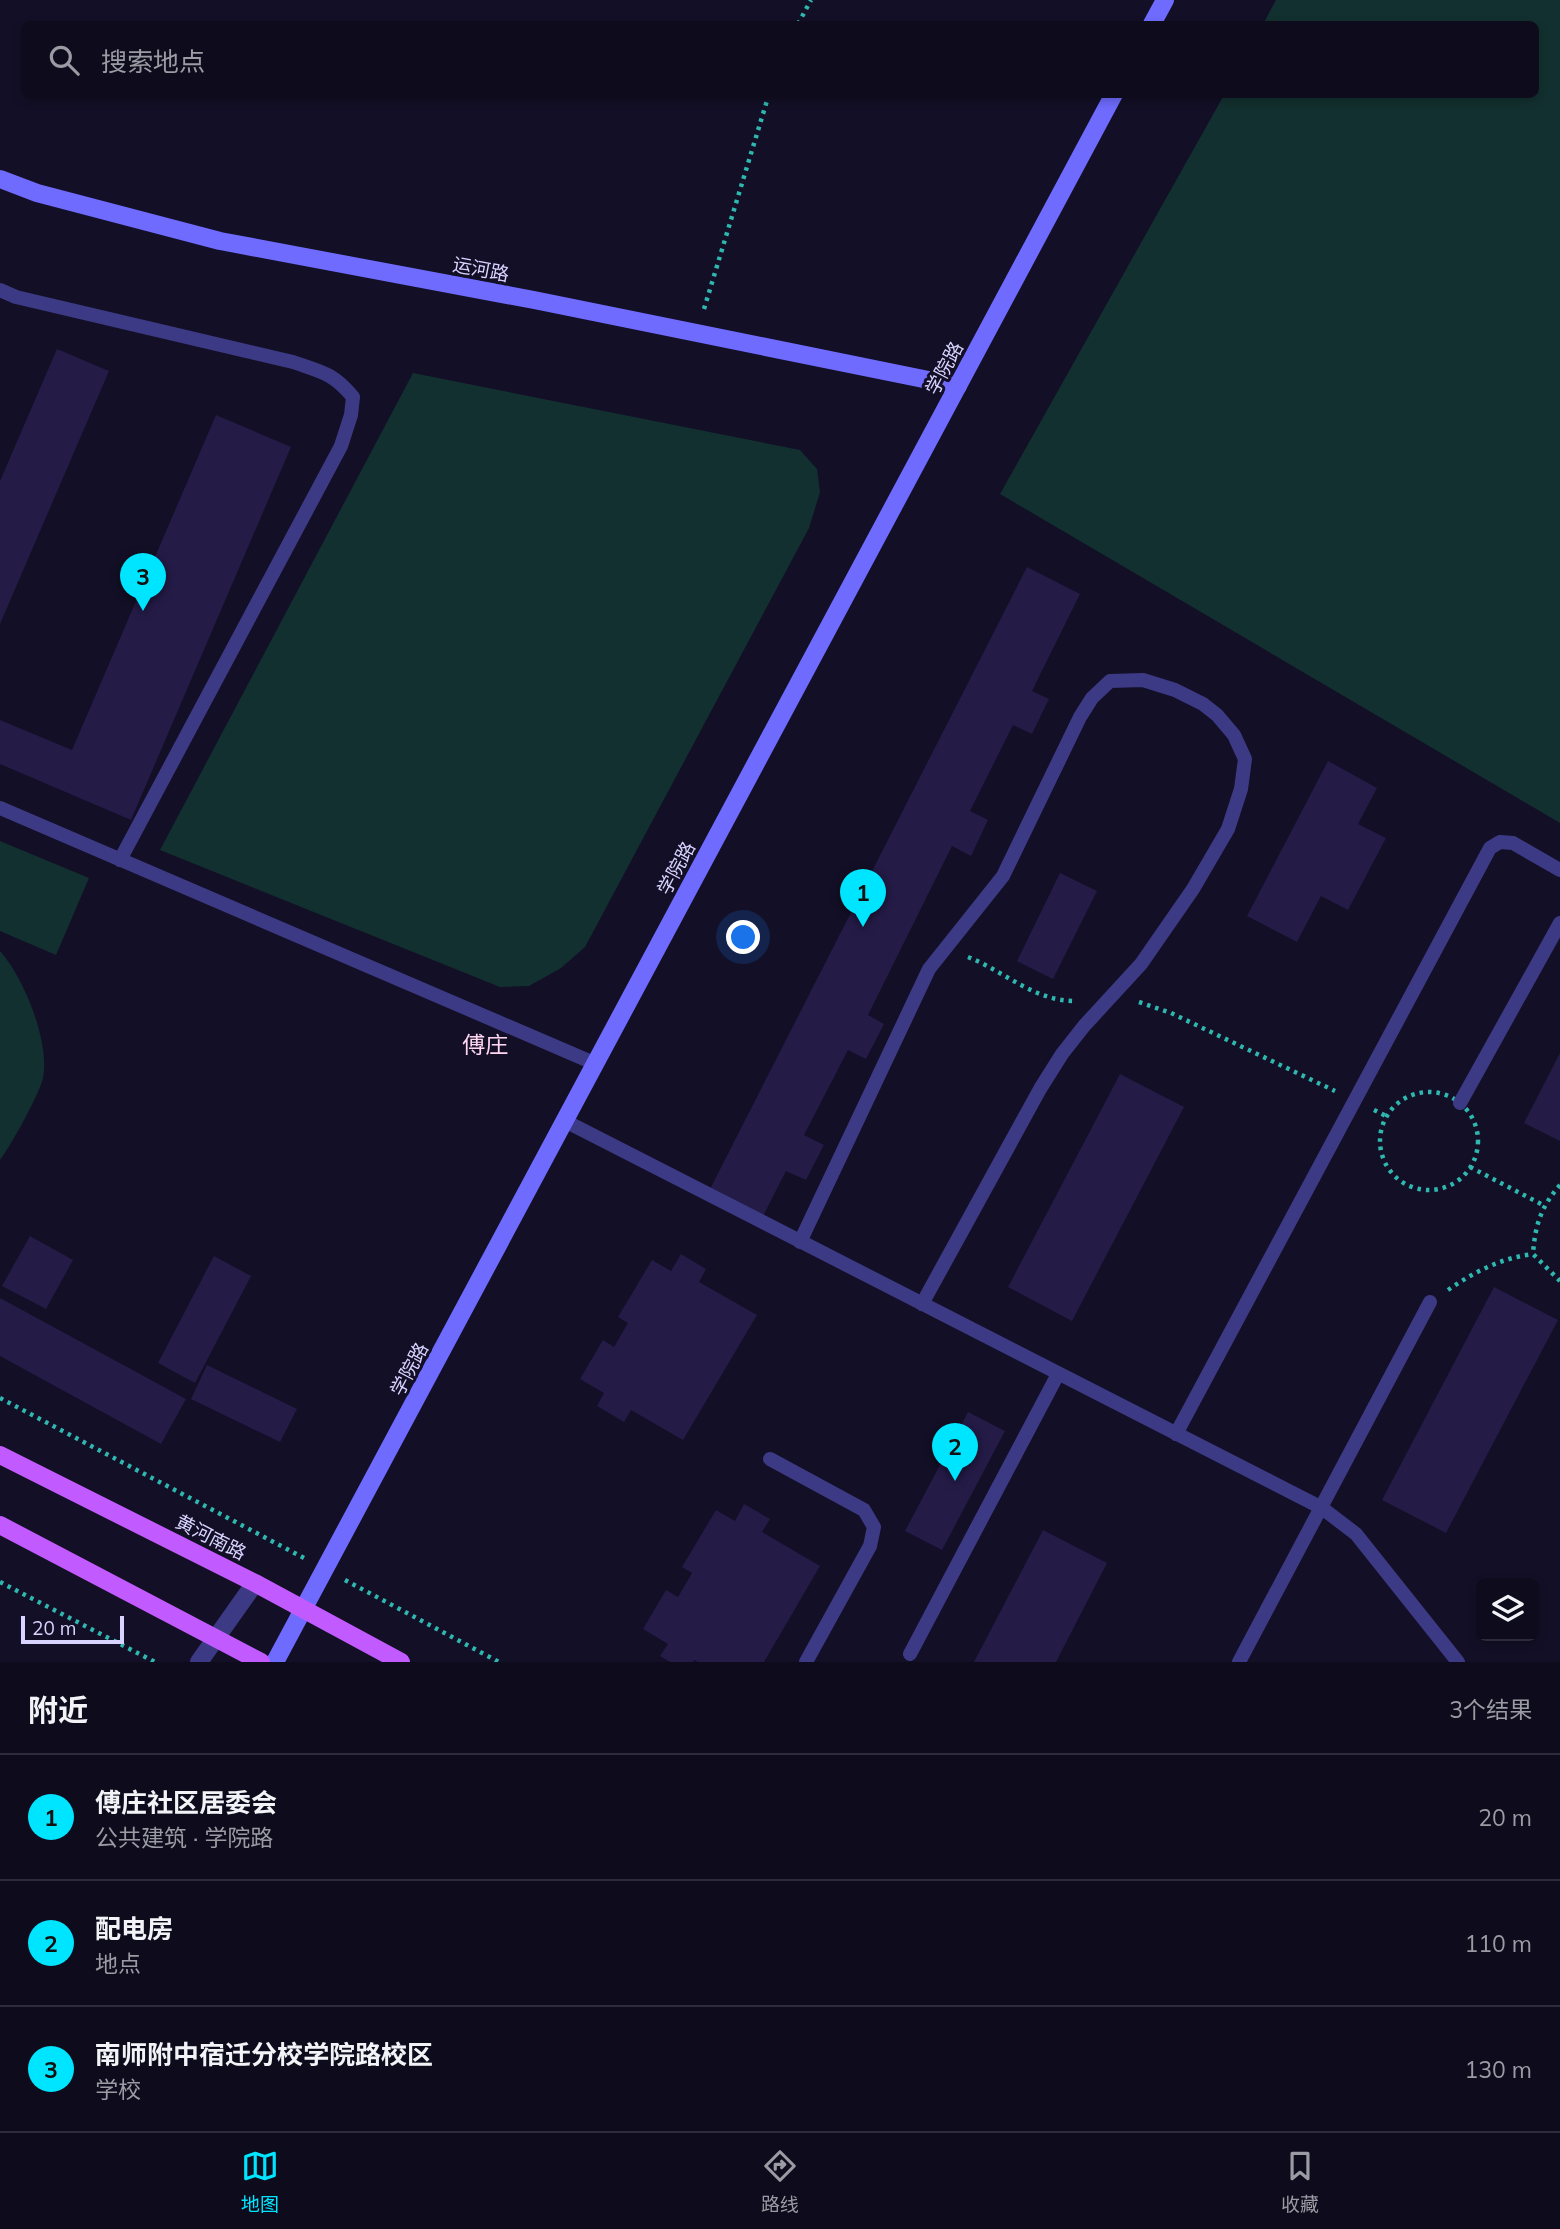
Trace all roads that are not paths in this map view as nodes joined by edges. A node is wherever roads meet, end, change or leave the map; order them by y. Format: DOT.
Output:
graph roads {
  1 [pos="1165,0"];
  2 [pos="1154,21"];
  3 [pos="1112,98"];
  4 [pos="0,179"];
  5 [pos="0,290"];
  6 [pos="958,386"];
  7 [pos="0,808"];
  8 [pos="120,860"];
  9 [pos="1560,870"];
  10 [pos="1560,923"];
  11 [pos="596,1064"];
  12 [pos="1460,1103"];
  13 [pos="565,1121"];
  14 [pos="800,1242"];
  15 [pos="1430,1302"];
  16 [pos="922,1304"];
  17 [pos="1058,1374"];
  18 [pos="1176,1434"];
  19 [pos="0,1455"];
  20 [pos="769,1459"];
  21 [pos="1322,1508"];
  22 [pos="0,1525"];
  23 [pos="256,1583"];
  24 [pos="304,1610"];
  25 [pos="216,1638"];
  26 [pos="910,1654"];
  27 [pos="199,1662"];
  28 [pos="261,1662"];
  29 [pos="275,1662"];
  30 [pos="401,1662"];
  31 [pos="806,1662"];
  32 [pos="1240,1662"];
  33 [pos="1458,1662"];
  1 -- 2 [label="street"];
  3 -- 6 [label="street, 学院路"];
  4 -- 6 [label="street, 运河路"];
  5 -- 8 [label="lane"];
  6 -- 11 [label="street, 学院路"];
  7 -- 8 [label="lane"];
  8 -- 11 [label="lane"];
  9 -- 18 [label="lane"];
  10 -- 12 [label="lane"];
  11 -- 13 [label="street, 学院路"];
  13 -- 14 [label="lane"];
  13 -- 24 [label="street, 学院路"];
  14 -- 16 [label="lane"];
  14 -- 16 [label="lane"];
  15 -- 21 [label="lane"];
  16 -- 17 [label="lane"];
  17 -- 18 [label="lane"];
  17 -- 26 [label="lane"];
  18 -- 21 [label="lane"];
  19 -- 23 [label="main road, 黄河南路"];
  20 -- 31 [label="lane"];
  21 -- 32 [label="lane"];
  21 -- 33 [label="lane"];
  22 -- 25 [label="main road"];
  23 -- 24 [label="main road, 黄河南路"];
  23 -- 25 [label="street"];
  24 -- 29 [label="street, 学院路"];
  24 -- 30 [label="main road, 黄河南路"];
  25 -- 27 [label="street"];
  25 -- 28 [label="main road"];
}
